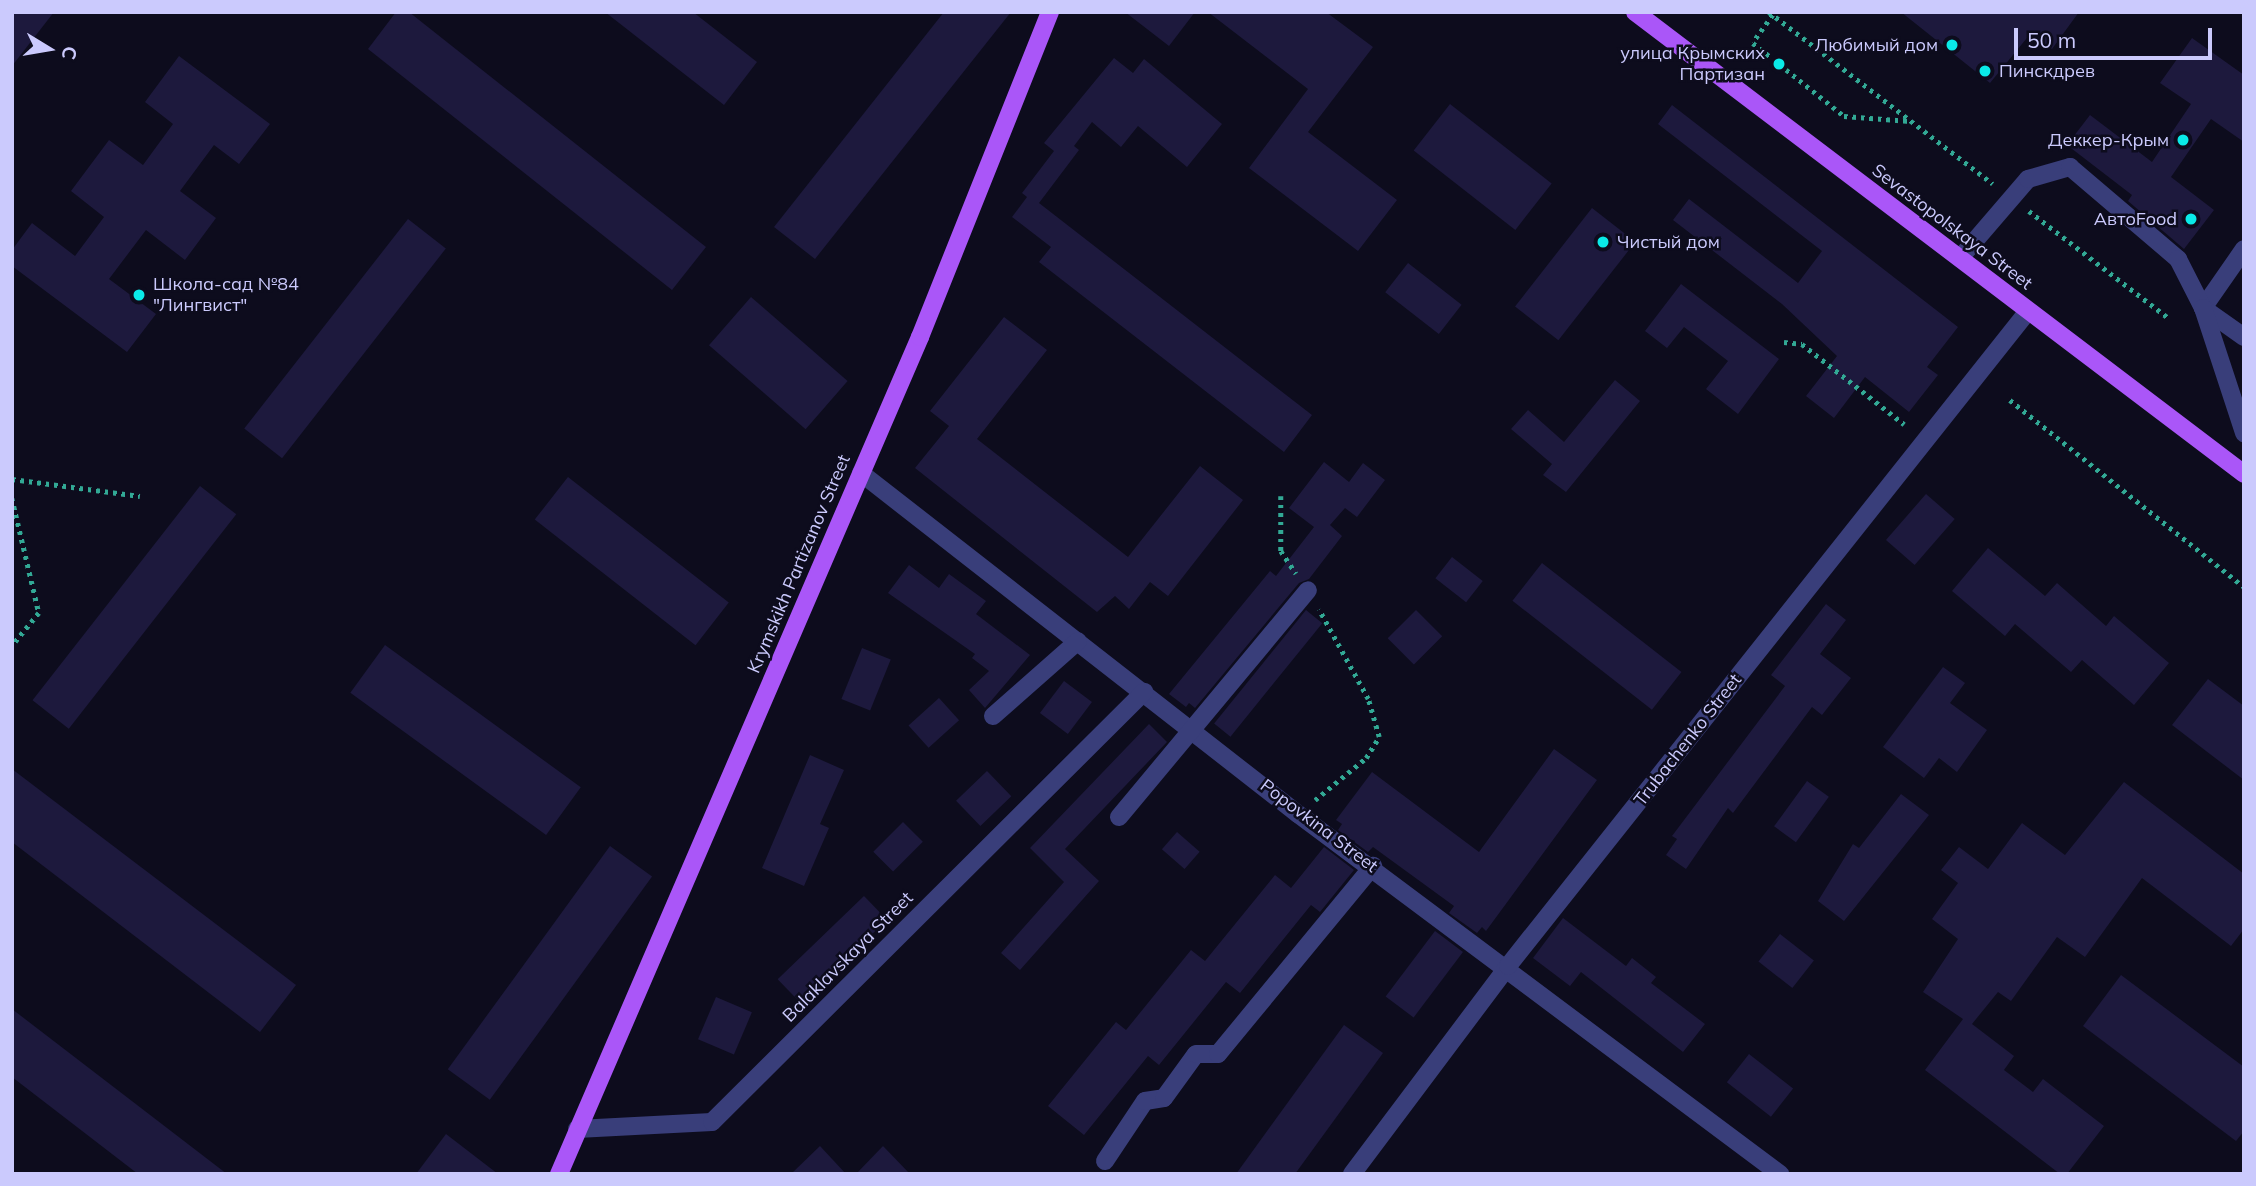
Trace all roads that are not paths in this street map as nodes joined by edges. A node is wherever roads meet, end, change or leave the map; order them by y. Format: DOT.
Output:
graph roads {
  1 [pos="1050,12"];
  2 [pos="1635,12"];
  3 [pos="2244,249"];
  4 [pos="1960,258"];
  5 [pos="2203,308"];
  6 [pos="2028,310"];
  7 [pos="2244,337"];
  8 [pos="2244,433"];
  9 [pos="861,473"];
  10 [pos="2244,474"];
  11 [pos="1308,590"];
  12 [pos="1078,641"];
  13 [pos="1144,692"];
  14 [pos="993,716"];
  15 [pos="1193,728"];
  16 [pos="1119,817"];
  17 [pos="1373,866"];
  18 [pos="1508,966"];
  19 [pos="577,1129"];
  20 [pos="1105,1161"];
  21 [pos="559,1174"];
  22 [pos="1352,1174"];
  23 [pos="1780,1174"];
  1 -- 9 [label="main road, Krymskikh Partizanov Street"];
  2 -- 4 [label="main road, Sevastopolskaya Street"];
  3 -- 5 [label="street"];
  4 -- 5 [label="street"];
  4 -- 6 [label="main road, Sevastopolskaya Street"];
  5 -- 7 [label="street"];
  5 -- 8 [label="street"];
  6 -- 10 [label="main road, Sevastopolskaya Street"];
  6 -- 18 [label="street, Trubachenko Street"];
  9 -- 12 [label="street, Popovkina Street"];
  9 -- 19 [label="main road, Krymskikh Partizanov Street"];
  11 -- 15 [label="street"];
  12 -- 13 [label="street, Popovkina Street"];
  12 -- 14 [label="street"];
  13 -- 15 [label="street, Popovkina Street"];
  13 -- 19 [label="street, Balaklavskaya Street"];
  15 -- 16 [label="street"];
  15 -- 17 [label="street, Popovkina Street"];
  17 -- 18 [label="street, Popovkina Street"];
  17 -- 20 [label="street"];
  18 -- 22 [label="street, Trubachenko Street"];
  18 -- 23 [label="street, Popovkina Street"];
  19 -- 21 [label="main road"];
}
